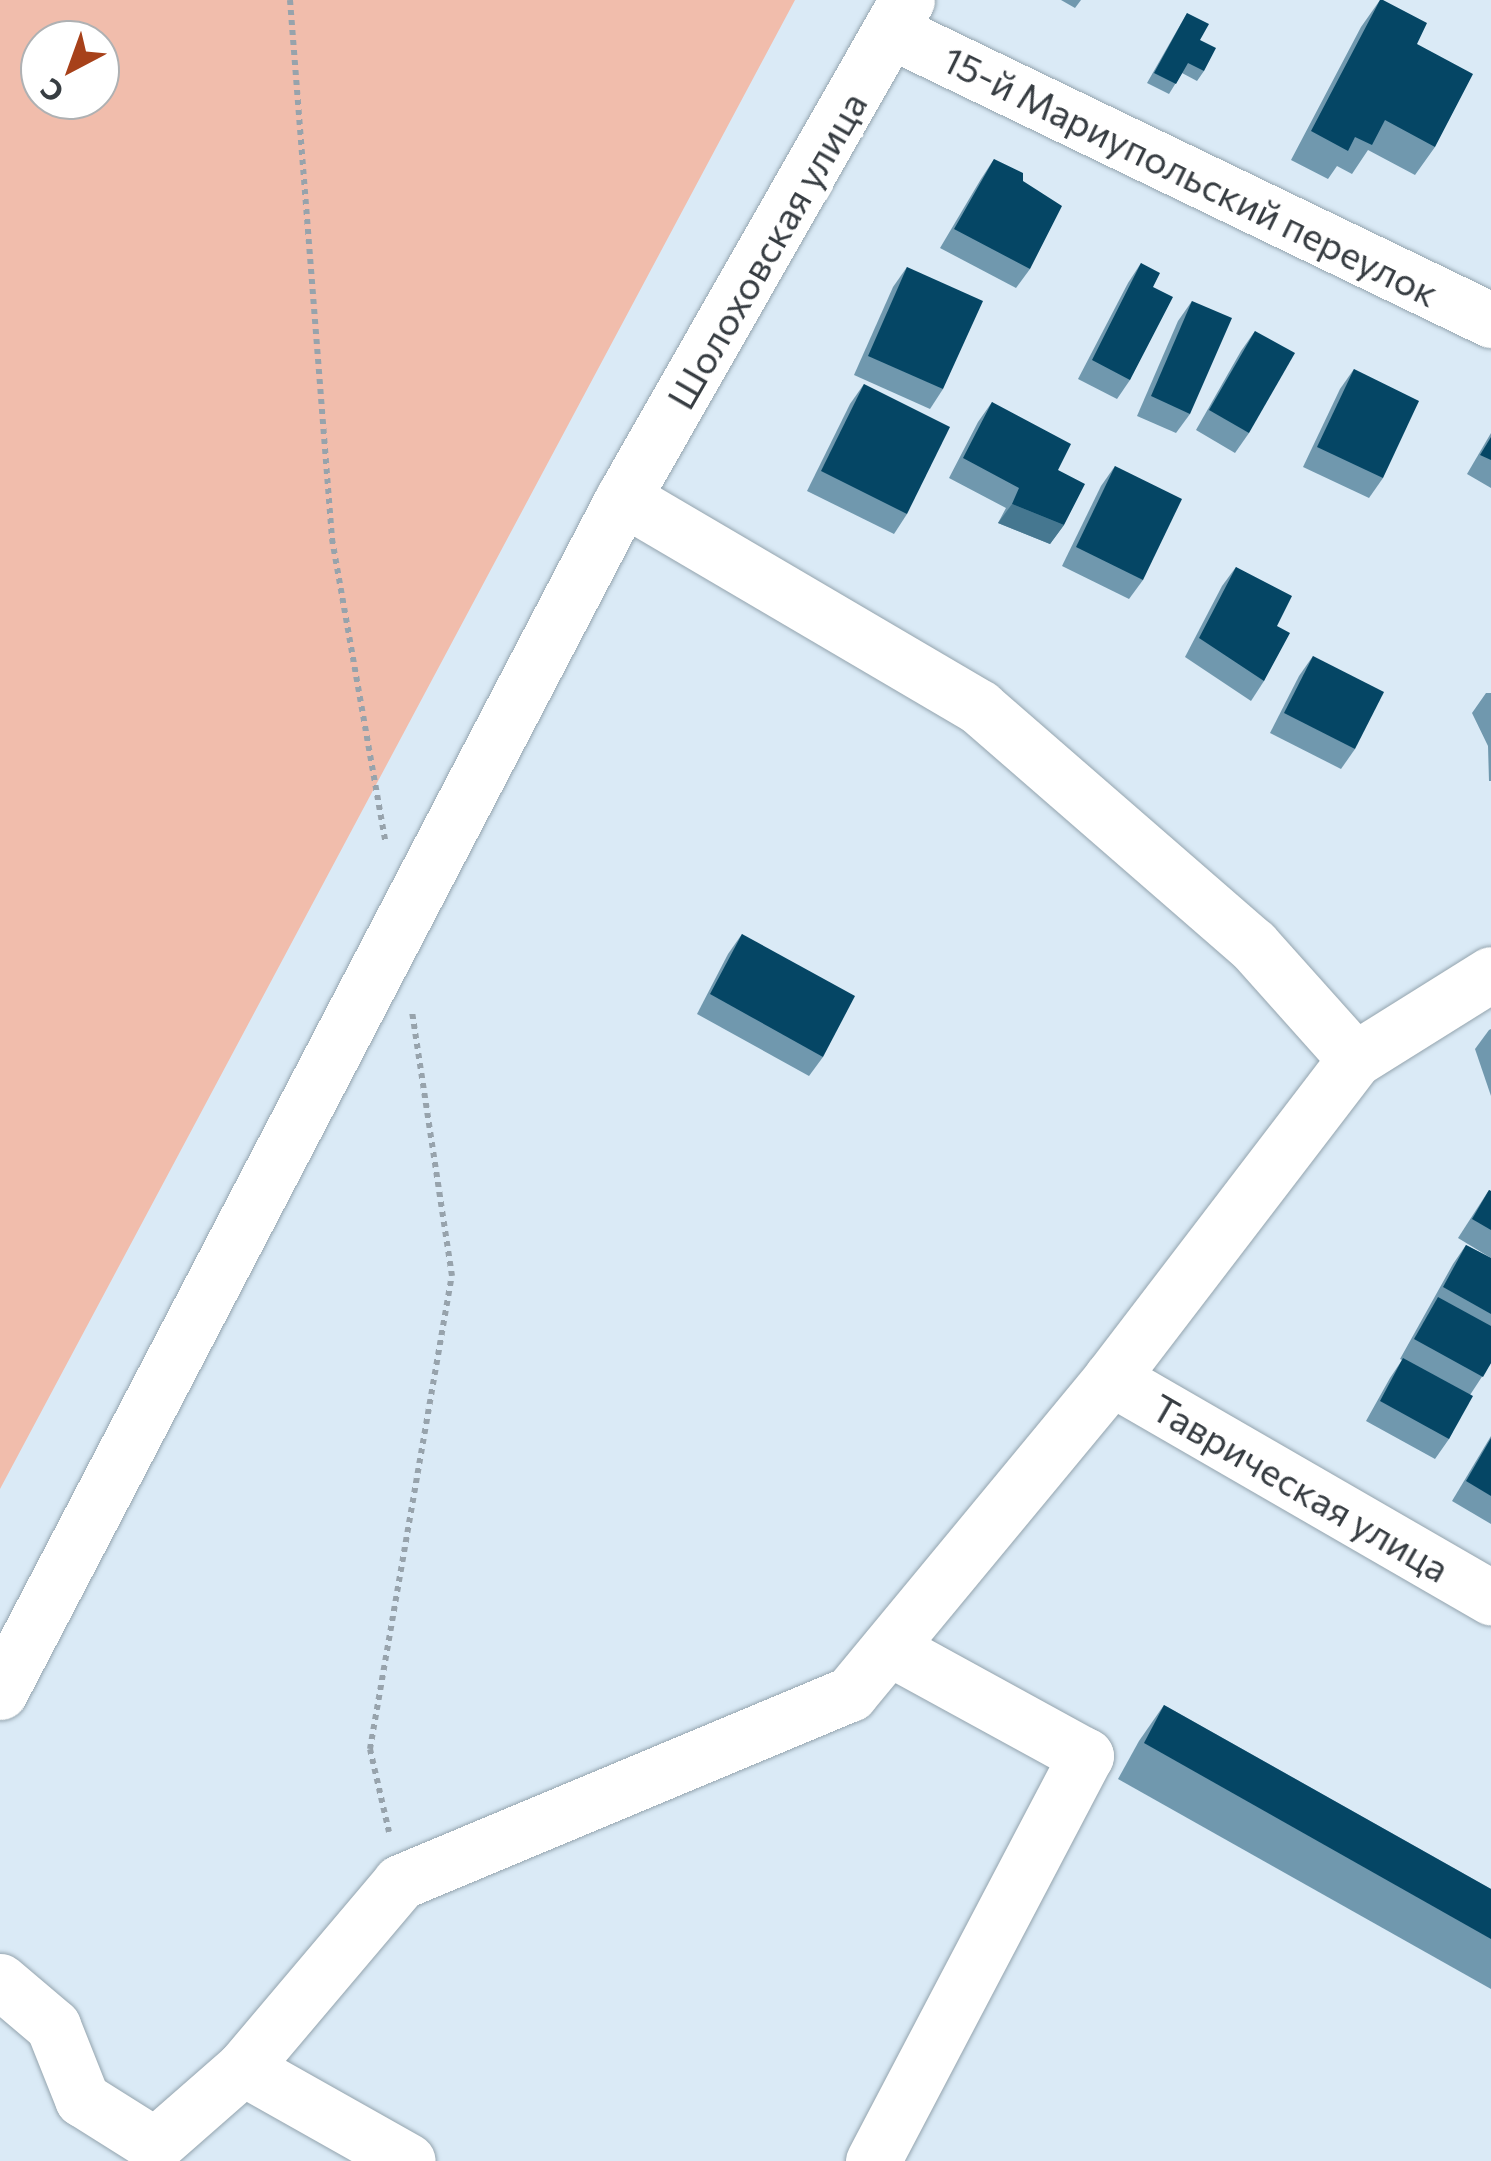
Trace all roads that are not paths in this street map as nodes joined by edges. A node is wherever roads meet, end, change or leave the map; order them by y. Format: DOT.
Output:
graph roads {
  1 [pos="899,16"];
  2 [pos="1491,320"];
  3 [pos="623,498"];
  4 [pos="1491,974"];
  5 [pos="1355,1059"];
  6 [pos="1111,1378"];
  7 [pos="1491,1597"];
  8 [pos="888,1648"];
  9 [pos="0,1692"];
  10 [pos="0,1981"];
  11 [pos="243,2068"];
  12 [pos="408,2161"];
  13 [pos="874,2161"];
  1 -- 2 [label="street, 15-й Мариупольский переулок"];
  1 -- 3 [label="street, Шолоховская улица"];
  3 -- 5 [label="street"];
  3 -- 9 [label="street, Шолоховская улица"];
  4 -- 5 [label="street"];
  5 -- 6 [label="street"];
  6 -- 7 [label="street, Таврическая улица"];
  6 -- 8 [label="street"];
  8 -- 11 [label="street"];
  8 -- 13 [label="street"];
  10 -- 11 [label="street"];
  11 -- 12 [label="street"];
}
